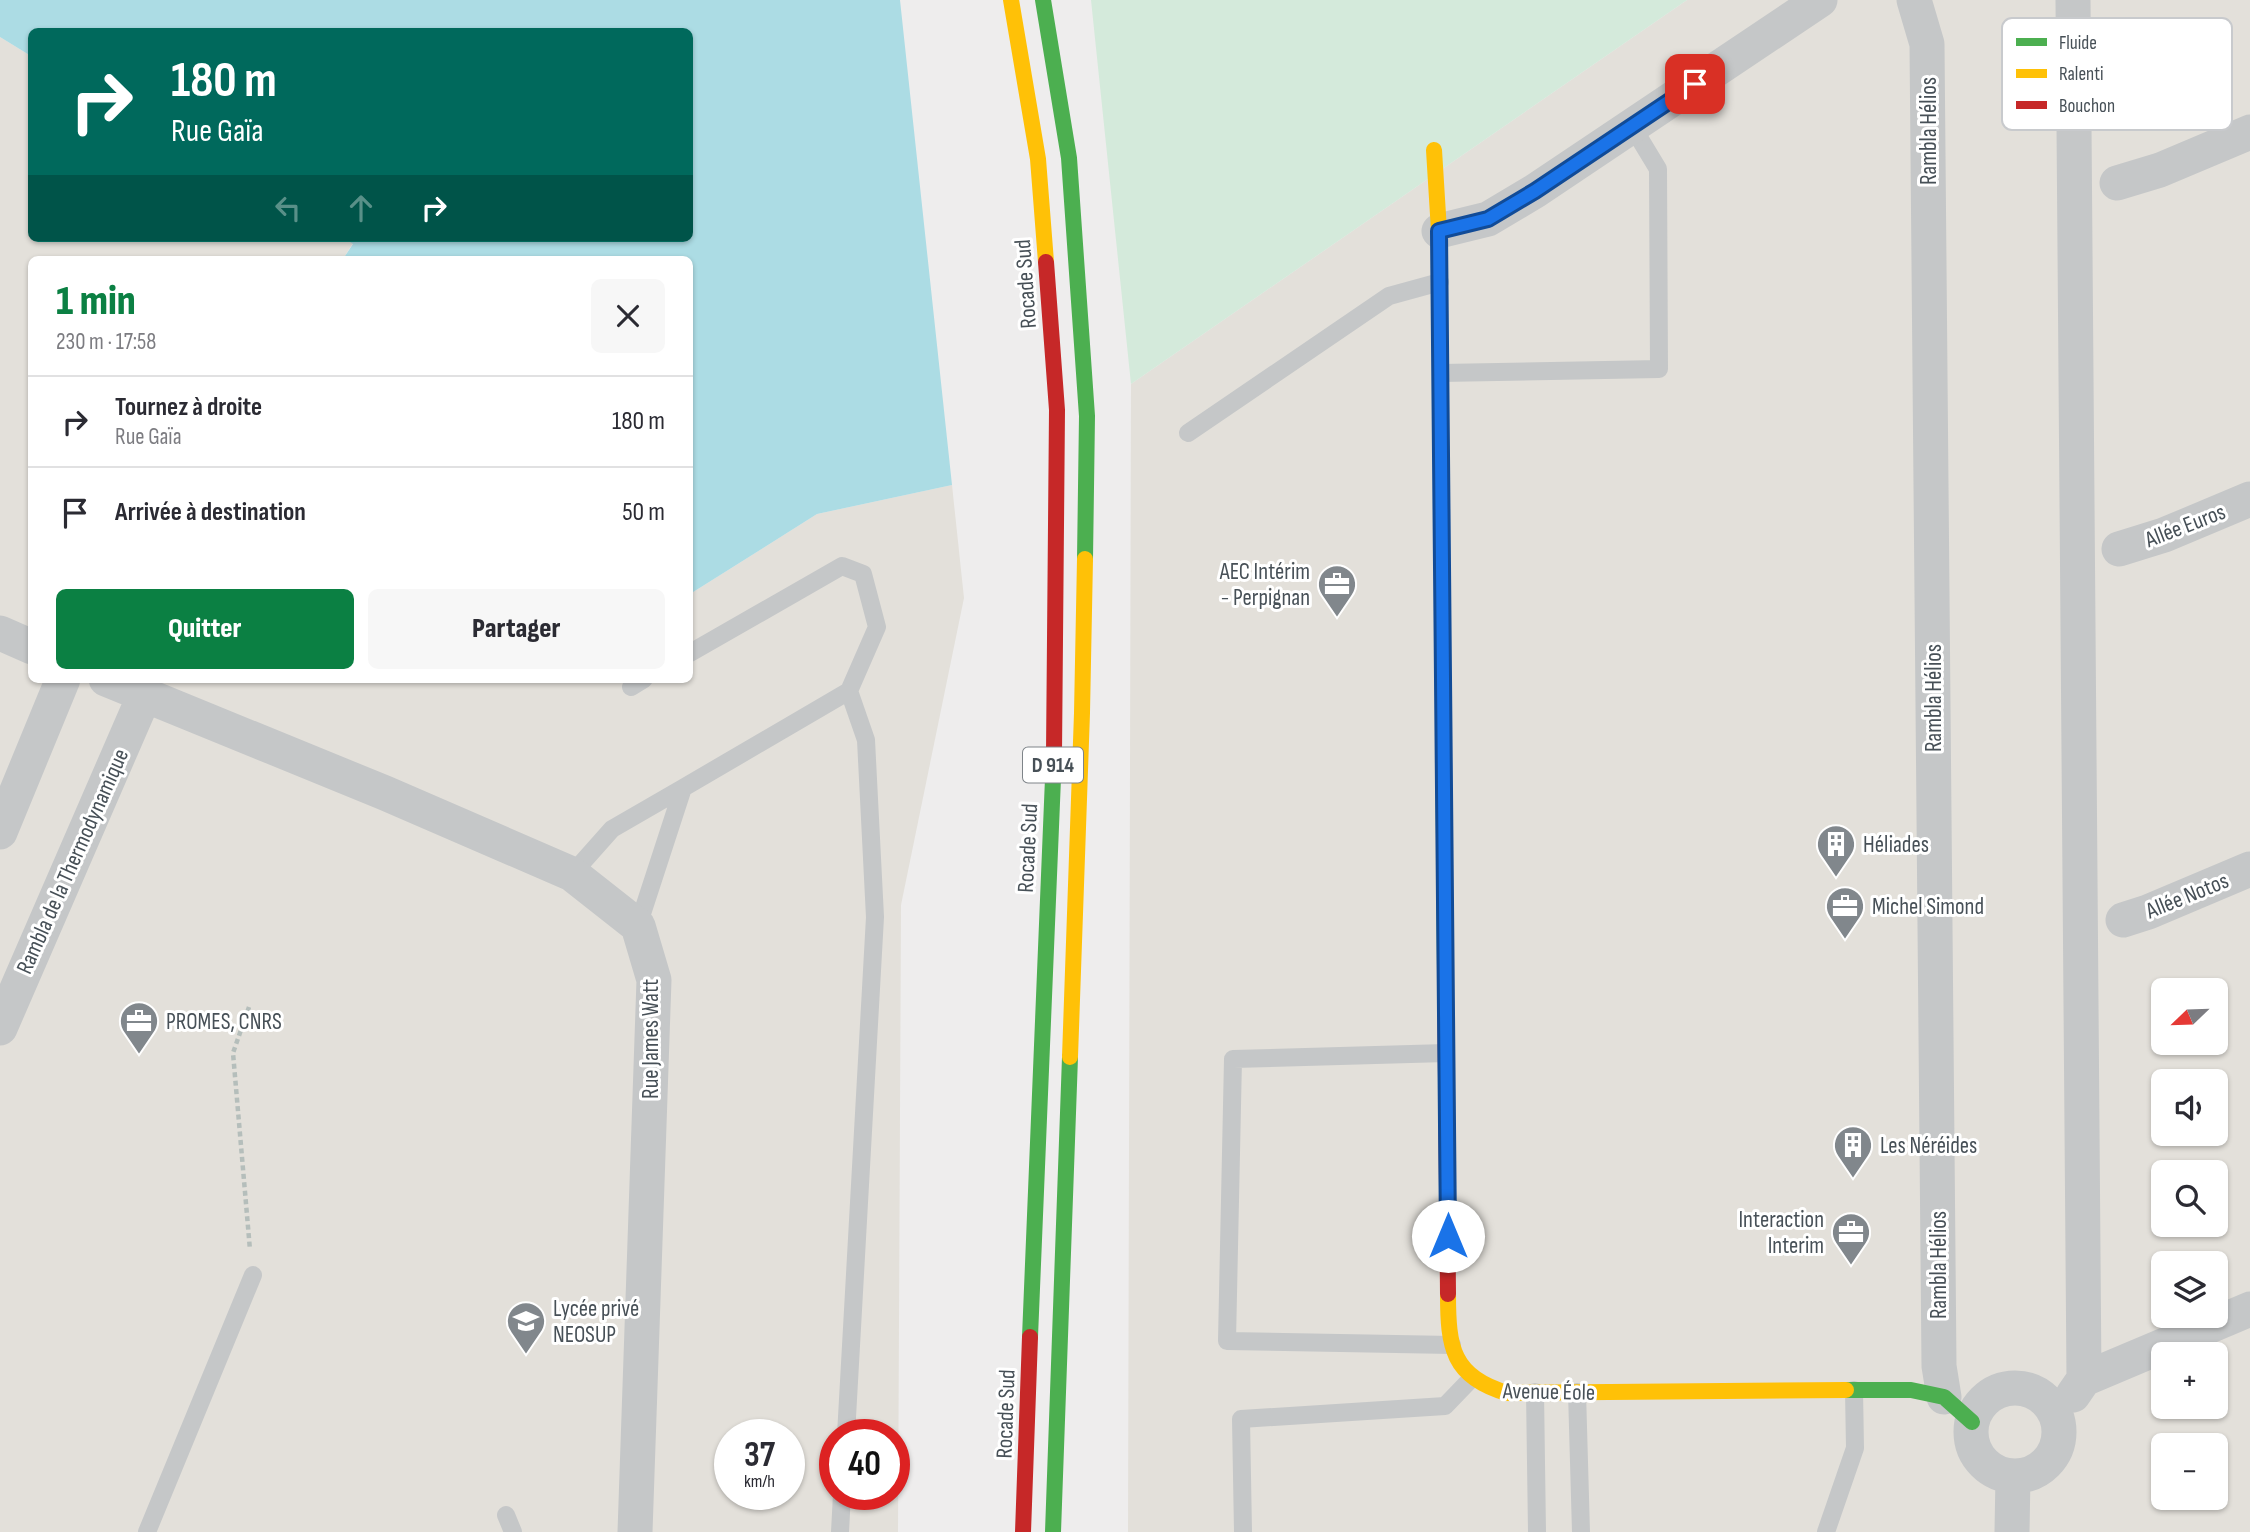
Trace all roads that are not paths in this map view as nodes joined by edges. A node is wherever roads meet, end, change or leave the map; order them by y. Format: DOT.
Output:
graph roads {
  1 [pos="1011,0"];
  2 [pos="1043,0"];
  3 [pos="1820,0"];
  4 [pos="1914,0"];
  5 [pos="2073,0"];
  6 [pos="2073,18"];
  7 [pos="1632,126"];
  8 [pos="2074,130"];
  9 [pos="2250,132"];
  10 [pos="1434,150"];
  11 [pos="2116,183"];
  12 [pos="1439,231"];
  13 [pos="1440,282"];
  14 [pos="1441,373"];
  15 [pos="1188,433"];
  16 [pos="2250,499"];
  17 [pos="2119,549"];
  18 [pos="0,633"];
  19 [pos="28,645"];
  20 [pos="693,651"];
  21 [pos="61,683"];
  22 [pos="116,683"];
  23 [pos="849,691"];
  24 [pos="145,695"];
  25 [pos="683,788"];
  26 [pos="0,832"];
  27 [pos="2250,869"];
  28 [pos="572,874"];
  29 [pos="2123,920"];
  30 [pos="638,926"];
  31 [pos="0,1028"];
  32 [pos="1446,1053"];
  33 [pos="253,1275"];
  34 [pos="2250,1308"];
  35 [pos="1452,1345"];
  36 [pos="1471,1379"];
  37 [pos="2084,1379"];
  38 [pos="1854,1390"];
  39 [pos="1535,1392"];
  40 [pos="1577,1392"];
  41 [pos="1944,1397"];
  42 [pos="847,1419"];
  43 [pos="2058,1419"];
  44 [pos="1972,1422"];
  45 [pos="2013,1476"];
  46 [pos="841,1510"];
  47 [pos="506,1515"];
  48 [pos="147,1532"];
  49 [pos="513,1532"];
  50 [pos="635,1532"];
  51 [pos="840,1532"];
  52 [pos="1023,1532"];
  53 [pos="1053,1532"];
  54 [pos="1243,1532"];
  55 [pos="1537,1532"];
  56 [pos="1581,1532"];
  57 [pos="1826,1532"];
  58 [pos="2012,1532"];
  1 -- 52 [label="main road, Rocade Sud / D 914"];
  2 -- 53 [label="main road, D 914"];
  3 -- 7 [label="street"];
  4 -- 41 [label="street, Rambla Hélios"];
  5 -- 6 [label="street"];
  7 -- 12 [label="street"];
  7 -- 14 [label="lane"];
  8 -- 37 [label="street"];
  9 -- 11 [label="street"];
  10 -- 12 [label="main road, Avenue Éole"];
  12 -- 13 [label="main road, Avenue Éole"];
  13 -- 14 [label="main road, Avenue Éole"];
  13 -- 15 [label="lane"];
  14 -- 32 [label="main road, Avenue Éole"];
  16 -- 17 [label="street, Allée Euros"];
  18 -- 19 [label="street"];
  20 -- 23 [label="lane"];
  21 -- 26 [label="street"];
  22 -- 24 [label="street"];
  23 -- 25 [label="lane"];
  23 -- 42 [label="lane"];
  24 -- 28 [label="street"];
  24 -- 31 [label="street, Rambla de la Thermodynamique"];
  25 -- 28 [label="lane"];
  25 -- 30 [label="lane"];
  27 -- 29 [label="street, Allée Notos"];
  28 -- 30 [label="street"];
  30 -- 50 [label="street, Rue James Watt"];
  32 -- 35 [label="main road, Avenue Éole"];
  32 -- 35 [label="lane"];
  33 -- 48 [label="lane"];
  34 -- 37 [label="street"];
  35 -- 36 [label="main road, Avenue Éole"];
  36 -- 39 [label="main road, Avenue Éole"];
  36 -- 54 [label="lane"];
  37 -- 43 [label="street"];
  38 -- 40 [label="main road, Avenue Éole"];
  38 -- 41 [label="main road, Avenue Éole"];
  38 -- 57 [label="lane"];
  39 -- 40 [label="main road, Avenue Éole"];
  39 -- 55 [label="lane"];
  40 -- 56 [label="lane"];
  41 -- 44 [label="main road"];
  43 -- 44 [label="street"];
  43 -- 45 [label="street"];
  44 -- 45 [label="street"];
  45 -- 58 [label="street"];
  46 -- 51 [label="lane"];
  47 -- 49 [label="lane"];
}
